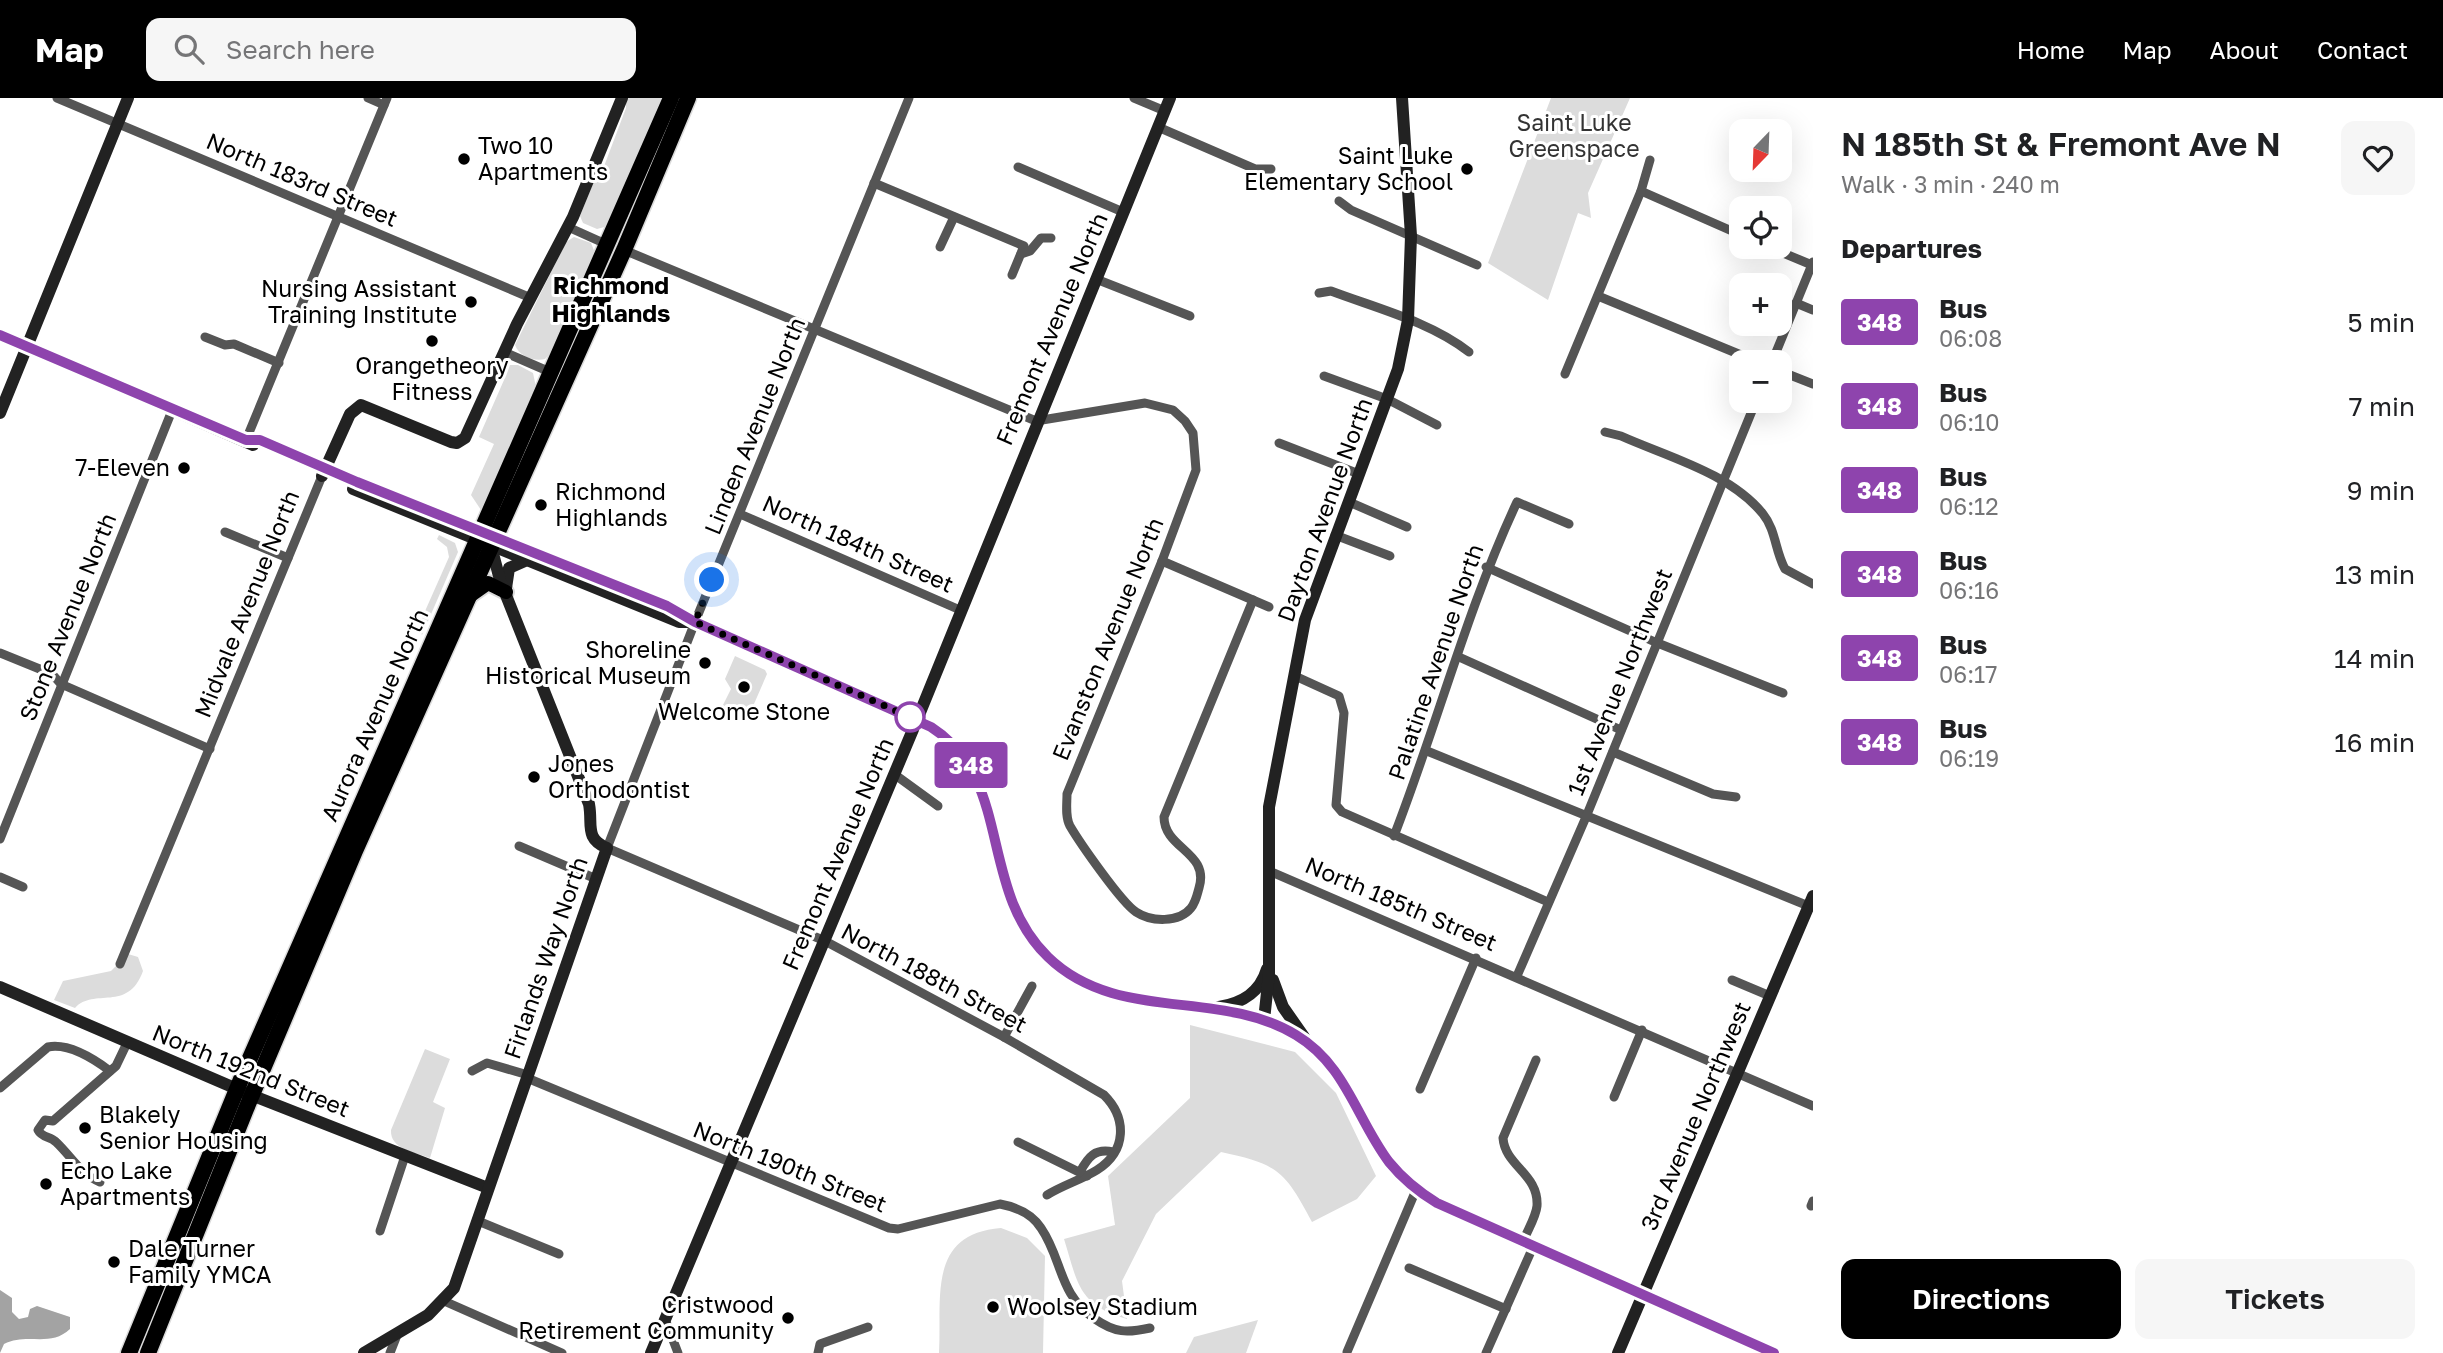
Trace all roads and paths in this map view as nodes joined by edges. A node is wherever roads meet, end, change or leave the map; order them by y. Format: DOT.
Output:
graph roads {
  1 [pos="57,98"];
  2 [pos="128,98"];
  3 [pos="368,98"];
  4 [pos="622,98"];
  5 [pos="909,98"];
  6 [pos="1135,98"];
  7 [pos="1170,98"];
  8 [pos="1402,98"];
  9 [pos="386,102"];
  10 [pos="679,102"];
  11 [pos="1165,111"];
  12 [pos="117,124"];
  13 [pos="1158,127"];
  14 [pos="1650,160"];
  15 [pos="1018,167"];
  16 [pos="1271,169"];
  17 [pos="874,183"];
  18 [pos="1642,191"];
  19 [pos="1339,201"];
  20 [pos="1123,212"];
  21 [pos="340,216"];
  22 [pos="954,217"];
  23 [pos="568,227"];
  24 [pos="1729,229"];
  25 [pos="1411,236"];
  26 [pos="1051,238"];
  27 [pos="616,247"];
  28 [pos="940,247"];
  29 [pos="1023,250"];
  30 [pos="1792,256"];
  31 [pos="1812,264"];
  32 [pos="1477,265"];
  33 [pos="1012,275"];
  34 [pos="1096,279"];
  35 [pos="1319,293"];
  36 [pos="1598,296"];
  37 [pos="531,298"];
  38 [pos="1796,303"];
  39 [pos="1813,310"];
  40 [pos="1190,317"];
  41 [pos="1408,320"];
  42 [pos="815,331"];
  43 [pos="0,335"];
  44 [pos="205,337"];
  45 [pos="565,340"];
  46 [pos="27,347"];
  47 [pos="1729,350"];
  48 [pos="1777,350"];
  49 [pos="504,352"];
  50 [pos="1469,352"];
  51 [pos="575,357"];
  52 [pos="279,363"];
  53 [pos="550,372"];
  54 [pos="1565,374"];
  55 [pos="1324,376"];
  56 [pos="1792,376"];
  57 [pos="1813,384"];
  58 [pos="1387,399"];
  59 [pos="173,408"];
  60 [pos="0,413"];
  61 [pos="1751,413"];
  62 [pos="1036,421"];
  63 [pos="1437,425"];
  64 [pos="1605,432"];
  65 [pos="246,440"];
  66 [pos="1279,443"];
  67 [pos="324,472"];
  68 [pos="1359,474"];
  69 [pos="1723,480"];
  70 [pos="1349,502"];
  71 [pos="740,514"];
  72 [pos="1569,524"];
  73 [pos="1407,527"];
  74 [pos="225,532"];
  75 [pos="1335,535"];
  76 [pos="486,538"];
  77 [pos="1390,556"];
  78 [pos="288,558"];
  79 [pos="527,560"];
  80 [pos="1162,561"];
  81 [pos="1486,567"];
  82 [pos="1813,584"];
  83 [pos="506,592"];
  84 [pos="468,598"];
  85 [pos="1253,600"];
  86 [pos="1269,607"];
  87 [pos="960,610"];
  88 [pos="695,622"];
  89 [pos="1656,642"];
  90 [pos="0,653"];
  91 [pos="1459,657"];
  92 [pos="1295,676"];
  93 [pos="61,684"];
  94 [pos="1783,693"];
  95 [pos="409,695"];
  96 [pos="418,710"];
  97 [pos="917,720"];
  98 [pos="1621,730"];
  99 [pos="210,749"];
  100 [pos="1427,751"];
  101 [pos="1612,752"];
  102 [pos="894,774"];
  103 [pos="1736,797"];
  104 [pos="938,806"];
  105 [pos="1586,817"];
  106 [pos="349,832"];
  107 [pos="1394,836"];
  108 [pos="0,839"];
  109 [pos="519,846"];
  110 [pos="607,848"];
  111 [pos="355,851"];
  112 [pos="338,857"];
  113 [pos="1269,871"];
  114 [pos="346,873"];
  115 [pos="0,877"];
  116 [pos="594,878"];
  117 [pos="23,887"];
  118 [pos="1548,902"];
  119 [pos="1811,903"];
  120 [pos="825,941"];
  121 [pos="1476,958"];
  122 [pos="1269,960"];
  123 [pos="120,964"];
  124 [pos="1517,976"];
  125 [pos="1732,980"];
  126 [pos="1032,986"];
  127 [pos="0,987"];
  128 [pos="1770,996"];
  129 [pos="1208,1009"];
  130 [pos="1264,1020"];
  131 [pos="1642,1030"];
  132 [pos="1004,1037"];
  133 [pos="127,1043"];
  134 [pos="1308,1043"];
  135 [pos="1536,1060"];
  136 [pos="110,1071"];
  137 [pos="472,1071"];
  138 [pos="1738,1073"];
  139 [pos="528,1077"];
  140 [pos="0,1088"];
  141 [pos="1420,1089"];
  142 [pos="244,1092"];
  143 [pos="1614,1097"];
  144 [pos="1813,1106"];
  145 [pos="53,1121"];
  146 [pos="55,1140"];
  147 [pos="1018,1142"];
  148 [pos="1113,1152"];
  149 [pos="405,1156"];
  150 [pos="730,1163"];
  151 [pos="1083,1174"];
  152 [pos="100,1182"];
  153 [pos="488,1188"];
  154 [pos="1416,1190"];
  155 [pos="1047,1195"];
  156 [pos="185,1215"];
  157 [pos="478,1221"];
  158 [pos="380,1231"];
  159 [pos="1528,1245"];
  160 [pos="559,1254"];
  161 [pos="1409,1268"];
  162 [pos="177,1283"];
  163 [pos="1642,1296"];
  164 [pos="444,1301"];
  165 [pos="1506,1310"];
  166 [pos="665,1319"];
  167 [pos="868,1326"];
  168 [pos="1150,1328"];
  169 [pos="397,1335"];
  170 [pos="1347,1352"];
  171 [pos="128,1353"];
  172 [pos="148,1353"];
  173 [pos="364,1353"];
  174 [pos="390,1353"];
  175 [pos="562,1353"];
  176 [pos="651,1353"];
  177 [pos="678,1353"];
  178 [pos="818,1353"];
  179 [pos="1486,1353"];
  180 [pos="1618,1353"];
  181 [pos="1774,1353"];
  1 -- 12 [label="street, North 183rd Street"];
  2 -- 12 [label="street"];
  3 -- 9 [label="street"];
  4 -- 23 [label="street, Midvale Avenue North"];
  5 -- 17 [label="street, Linden Avenue North"];
  6 -- 11 [label="street"];
  7 -- 11 [label="street, Fremont Avenue North"];
  8 -- 25 [label="street, Dayton Avenue North"];
  9 -- 21 [label="street"];
  10 -- 27 [label="highway, Aurora Avenue North"];
  10 -- 27 [label="highway, Aurora Avenue North"];
  11 -- 13 [label="street, Fremont Avenue North"];
  12 -- 21 [label="street, North 183rd Street"];
  12 -- 46 [label="street"];
  13 -- 16 [label="street"];
  13 -- 20 [label="street, Fremont Avenue North"];
  14 -- 18 [label="street"];
  15 -- 20 [label="street"];
  17 -- 22 [label="street"];
  17 -- 42 [label="street, Linden Avenue North"];
  18 -- 24 [label="street"];
  18 -- 36 [label="street"];
  19 -- 25 [label="street"];
  20 -- 34 [label="street, Fremont Avenue North"];
  21 -- 37 [label="street, North 183rd Street"];
  21 -- 52 [label="street"];
  22 -- 28 [label="street"];
  22 -- 29 [label="street"];
  23 -- 27 [label="street"];
  23 -- 37 [label="street, Midvale Avenue North"];
  25 -- 32 [label="street"];
  25 -- 41 [label="street, Dayton Avenue North"];
  26 -- 29 [label="street"];
  27 -- 42 [label="street"];
  27 -- 45 [label="highway, Aurora Avenue North"];
  27 -- 51 [label="highway, Aurora Avenue North"];
  29 -- 33 [label="street"];
  30 -- 31 [label="street"];
  31 -- 38 [label="street"];
  34 -- 40 [label="street"];
  34 -- 62 [label="street, Fremont Avenue North"];
  35 -- 41 [label="street"];
  36 -- 47 [label="street"];
  36 -- 54 [label="street"];
  37 -- 49 [label="street, Midvale Avenue North"];
  38 -- 39 [label="street"];
  38 -- 48 [label="street"];
  41 -- 50 [label="street"];
  41 -- 58 [label="street, Dayton Avenue North"];
  42 -- 62 [label="street"];
  42 -- 71 [label="street, Linden Avenue North"];
  43 -- 46 [label="street"];
  44 -- 52 [label="street"];
  45 -- 51 [label="main road"];
  45 -- 53 [label="highway, Aurora Avenue North"];
  46 -- 59 [label="street"];
  46 -- 60 [label="street"];
  49 -- 53 [label="street"];
  49 -- 67 [label="street, Midvale Avenue North"];
  51 -- 76 [label="highway, Aurora Avenue North"];
  52 -- 65 [label="street"];
  53 -- 76 [label="highway, Aurora Avenue North"];
  55 -- 58 [label="street"];
  56 -- 57 [label="street"];
  58 -- 63 [label="street"];
  58 -- 68 [label="street, Dayton Avenue North"];
  59 -- 65 [label="street"];
  59 -- 93 [label="street, Stone Avenue North"];
  61 -- 69 [label="street, 1st Avenue Northwest"];
  62 -- 80 [label="street, Evanston Avenue North"];
  62 -- 87 [label="street, Fremont Avenue North"];
  64 -- 69 [label="street"];
  65 -- 67 [label="street"];
  66 -- 68 [label="street"];
  67 -- 76 [label="street"];
  67 -- 78 [label="street, Midvale Avenue North"];
  68 -- 70 [label="street, Dayton Avenue North"];
  69 -- 82 [label="street"];
  69 -- 89 [label="street, 1st Avenue Northwest"];
  70 -- 73 [label="street"];
  70 -- 75 [label="street, Dayton Avenue North"];
  71 -- 87 [label="street, North 184th Street"];
  71 -- 88 [label="street, Linden Avenue North"];
  72 -- 81 [label="street, Palatine Avenue North"];
  74 -- 78 [label="street"];
  75 -- 77 [label="street"];
  75 -- 92 [label="street, Dayton Avenue North"];
  76 -- 79 [label="street"];
  76 -- 83 [label="street, Firlands Way North"];
  76 -- 84 [label="highway, Aurora Avenue North"];
  76 -- 88 [label="street"];
  76 -- 95 [label="highway, Aurora Avenue North"];
  78 -- 99 [label="street, Midvale Avenue North"];
  79 -- 83 [label="street"];
  79 -- 88 [label="street"];
  80 -- 85 [label="street"];
  80 -- 85 [label="street, Evanston Avenue North"];
  81 -- 89 [label="street"];
  81 -- 91 [label="street, Palatine Avenue North"];
  83 -- 84 [label="main road"];
  83 -- 110 [label="street, Firlands Way North"];
  84 -- 96 [label="highway, Aurora Avenue North"];
  85 -- 86 [label="street"];
  87 -- 97 [label="street, Fremont Avenue North"];
  88 -- 97 [label="street"];
  88 -- 110 [label="street, Linden Avenue North"];
  89 -- 94 [label="street"];
  89 -- 98 [label="street, 1st Avenue Northwest"];
  90 -- 93 [label="street"];
  91 -- 98 [label="street"];
  91 -- 100 [label="street, Palatine Avenue North"];
  92 -- 107 [label="street"];
  92 -- 113 [label="street, Dayton Avenue North"];
  93 -- 99 [label="street"];
  93 -- 108 [label="street, Stone Avenue North"];
  95 -- 96 [label="main road"];
  95 -- 106 [label="highway, Aurora Avenue North"];
  96 -- 111 [label="highway, Aurora Avenue North"];
  97 -- 102 [label="street, Fremont Avenue North"];
  97 -- 129 [label="street"];
  98 -- 101 [label="street, 1st Avenue Northwest"];
  99 -- 123 [label="street, Midvale Avenue North"];
  100 -- 105 [label="street"];
  100 -- 107 [label="street, Palatine Avenue North"];
  101 -- 103 [label="street"];
  101 -- 105 [label="street, 1st Avenue Northwest"];
  102 -- 104 [label="street"];
  102 -- 120 [label="street, Fremont Avenue North"];
  105 -- 118 [label="street, 1st Avenue Northwest"];
  105 -- 119 [label="street"];
  106 -- 111 [label="main road"];
  106 -- 112 [label="highway, Aurora Avenue North"];
  107 -- 118 [label="street"];
  109 -- 116 [label="street"];
  110 -- 116 [label="street, Firlands Way North"];
  110 -- 120 [label="street, North 188th Street"];
  111 -- 114 [label="highway, Aurora Avenue North"];
  112 -- 114 [label="main road"];
  112 -- 142 [label="highway, Aurora Avenue North"];
  113 -- 121 [label="street, North 185th Street"];
  113 -- 122 [label="street, Dayton Avenue North"];
  114 -- 142 [label="highway, Aurora Avenue North"];
  115 -- 117 [label="street"];
  116 -- 139 [label="street, Firlands Way North"];
  118 -- 124 [label="street, 1st Avenue Northwest"];
  119 -- 128 [label="street, 3rd Avenue Northwest"];
  120 -- 132 [label="street, North 188th Street"];
  120 -- 150 [label="street, Fremont Avenue North"];
  121 -- 124 [label="street, North 185th Street"];
  121 -- 141 [label="street"];
  122 -- 129 [label="street"];
  122 -- 130 [label="street, Dayton Avenue North"];
  122 -- 134 [label="street"];
  124 -- 131 [label="street, North 185th Street"];
  125 -- 128 [label="street"];
  126 -- 132 [label="street"];
  127 -- 133 [label="street, North 192nd Street"];
  128 -- 138 [label="street, 3rd Avenue Northwest"];
  129 -- 130 [label="street"];
  130 -- 134 [label="street"];
  131 -- 138 [label="street, North 185th Street"];
  131 -- 143 [label="street"];
  132 -- 148 [label="street, North 188th Street"];
  133 -- 136 [label="street"];
  133 -- 142 [label="street, North 192nd Street"];
  134 -- 154 [label="street"];
  135 -- 159 [label="street"];
  136 -- 140 [label="street"];
  136 -- 145 [label="street"];
  137 -- 139 [label="street, North 190th Street"];
  138 -- 144 [label="street, North 185th Street"];
  138 -- 163 [label="street, 3rd Avenue Northwest"];
  139 -- 150 [label="street, North 190th Street"];
  139 -- 153 [label="street, Firlands Way North"];
  142 -- 149 [label="street, North 192nd Street"];
  142 -- 156 [label="highway, Aurora Avenue North"];
  142 -- 162 [label="highway, Aurora Avenue North"];
  145 -- 146 [label="street"];
  145 -- 146 [label="street"];
  146 -- 152 [label="street"];
  147 -- 151 [label="street"];
  148 -- 151 [label="street"];
  148 -- 151 [label="street"];
  149 -- 153 [label="street, North 192nd Street"];
  149 -- 158 [label="street"];
  150 -- 166 [label="street, Fremont Avenue North"];
  150 -- 168 [label="street, North 190th Street"];
  151 -- 155 [label="street"];
  153 -- 157 [label="street, Firlands Way North"];
  154 -- 159 [label="street"];
  154 -- 170 [label="street"];
  156 -- 162 [label="main road"];
  156 -- 171 [label="highway, Aurora Avenue North"];
  157 -- 160 [label="street"];
  157 -- 164 [label="street, Firlands Way North"];
  159 -- 163 [label="street"];
  159 -- 165 [label="street"];
  161 -- 165 [label="street"];
  162 -- 172 [label="highway, Aurora Avenue North"];
  163 -- 180 [label="street, 3rd Avenue Northwest"];
  163 -- 181 [label="street"];
  164 -- 169 [label="street, Firlands Way North"];
  164 -- 175 [label="street"];
  165 -- 179 [label="street"];
  166 -- 176 [label="street, Fremont Avenue North"];
  166 -- 177 [label="street"];
  167 -- 178 [label="street"];
  169 -- 173 [label="street, Firlands Way North"];
  169 -- 174 [label="street"];
}
